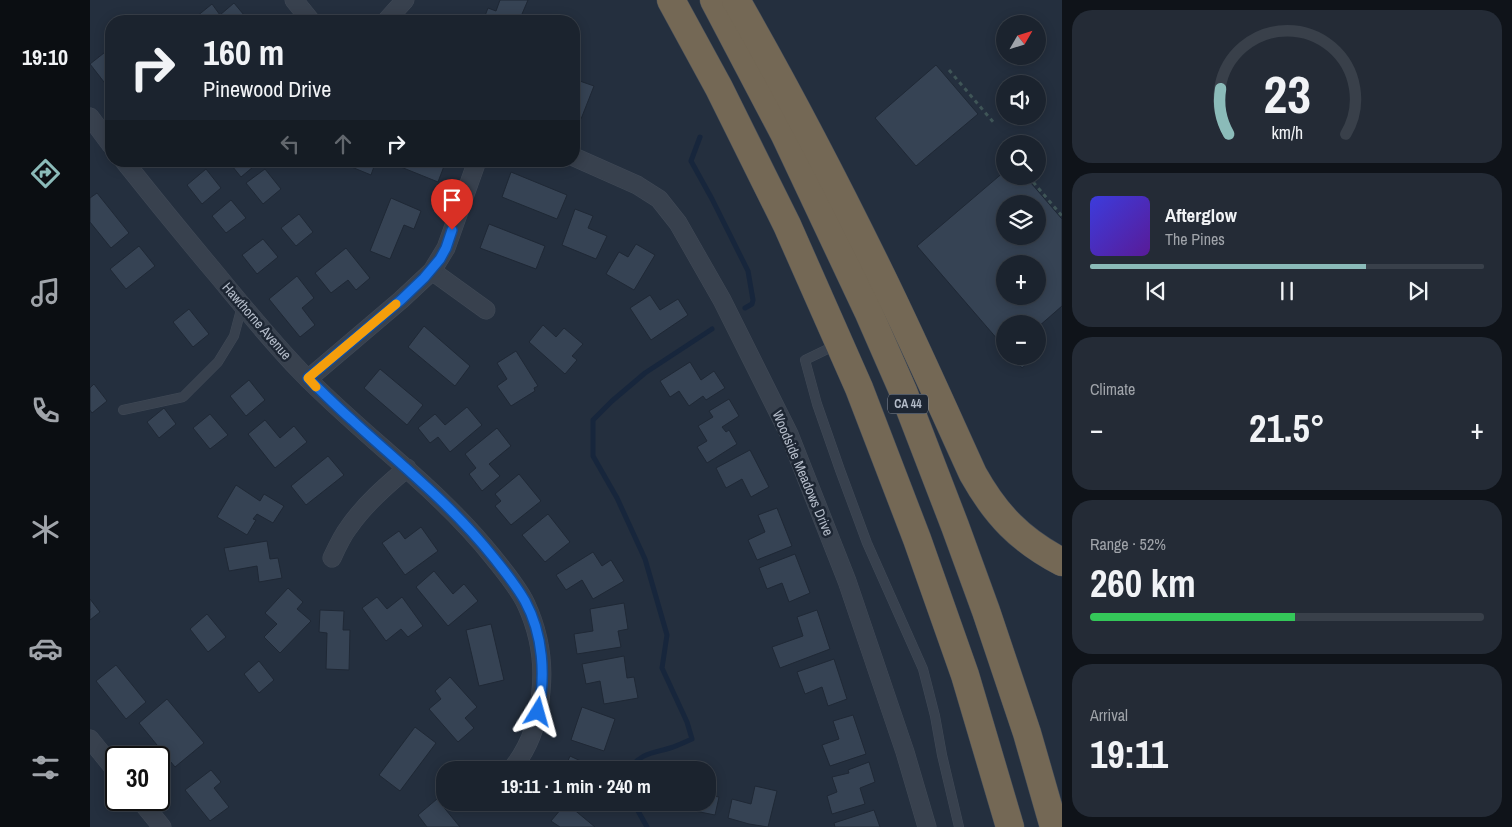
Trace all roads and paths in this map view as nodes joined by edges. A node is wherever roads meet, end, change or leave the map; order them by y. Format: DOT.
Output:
graph roads {
  1 [pos="294,0"];
  2 [pos="405,0"];
  3 [pos="671,0"];
  4 [pos="714,0"];
  5 [pos="736,0"];
  6 [pos="306,15"];
  7 [pos="391,15"];
  8 [pos="949,70"];
  9 [pos="90,117"];
  10 [pos="994,124"];
  11 [pos="105,136"];
  12 [pos="580,160"];
  13 [pos="129,167"];
  14 [pos="475,167"];
  15 [pos="1036,185"];
  16 [pos="1062,216"];
  17 [pos="432,271"];
  18 [pos="242,306"];
  19 [pos="486,310"];
  20 [pos="840,343"];
  21 [pos="308,378"];
  22 [pos="123,410"];
  23 [pos="407,468"];
  24 [pos="332,558"];
  25 [pos="1062,562"];
  26 [pos="90,739"];
  27 [pos="105,757"];
  28 [pos="517,761"];
  29 [pos="149,811"];
  30 [pos="162,827"];
  31 [pos="927,827"];
  32 [pos="960,827"];
  33 [pos="1010,827"];
  34 [pos="1054,827"];
  1 -- 6 [label="street"];
  2 -- 7 [label="street"];
  3 -- 20 [label="highway, CA 44"];
  4 -- 34 [label="highway, CA 44"];
  5 -- 25 [label="highway"];
  8 -- 10 [label="path"];
  9 -- 11 [label="street"];
  12 -- 31 [label="street, Woodside Meadows Drive"];
  13 -- 18 [label="street, Hawthorne Avenue"];
  14 -- 17 [label="street"];
  15 -- 16 [label="path"];
  17 -- 19 [label="street"];
  17 -- 21 [label="street"];
  18 -- 21 [label="street, Hawthorne Avenue"];
  18 -- 22 [label="lane"];
  20 -- 32 [label="lane"];
  20 -- 33 [label="highway, CA 44"];
  21 -- 23 [label="street, Hawthorne Avenue"];
  23 -- 24 [label="street"];
  23 -- 28 [label="street, Hawthorne Avenue"];
  26 -- 27 [label="street"];
  29 -- 30 [label="street"];
}
